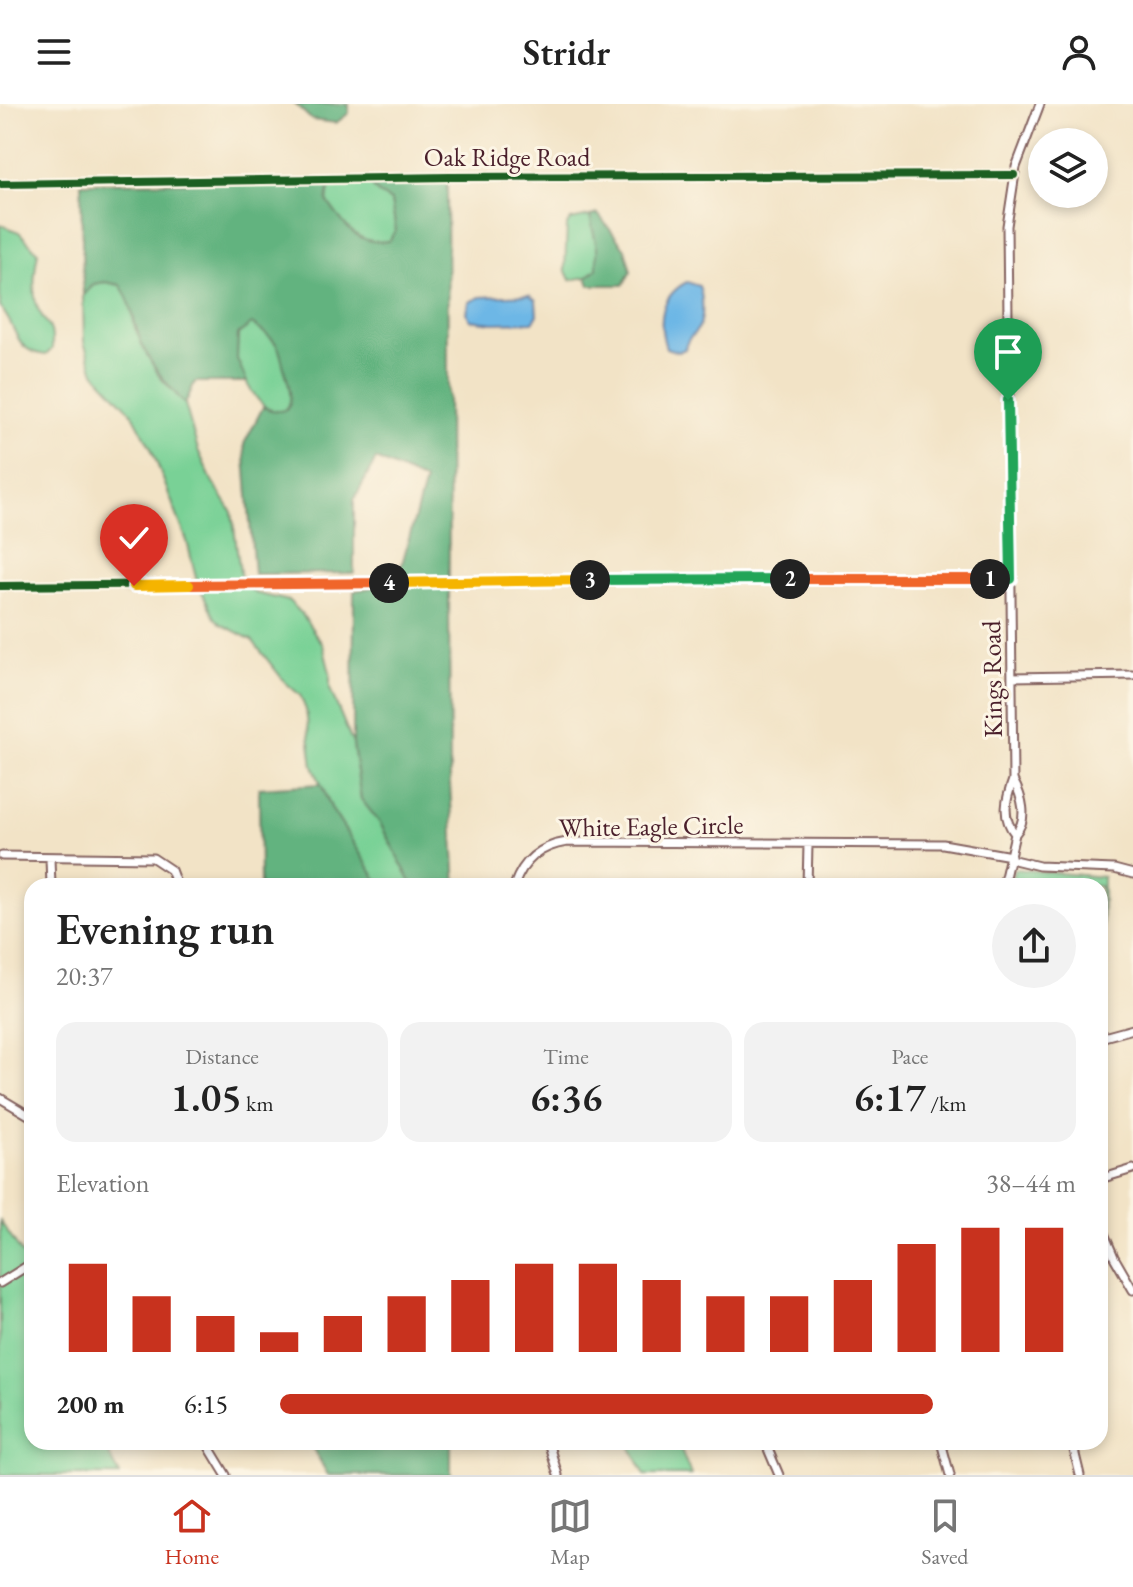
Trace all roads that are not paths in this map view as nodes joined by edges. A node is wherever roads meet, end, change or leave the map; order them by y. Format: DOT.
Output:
graph roads {
  1 [pos="1040,104"];
  2 [pos="1014,175"];
  3 [pos="0,184"];
  4 [pos="1011,579"];
  5 [pos="0,586"];
  6 [pos="1133,675"];
  7 [pos="1012,677"];
  8 [pos="1013,780"];
  9 [pos="1005,808"];
  10 [pos="1023,808"];
  11 [pos="1015,834"];
  12 [pos="808,845"];
  13 [pos="2,856"];
  14 [pos="1011,857"];
  15 [pos="50,858"];
  16 [pos="1133,874"];
  17 [pos="51,878"];
  18 [pos="174,878"];
  19 [pos="517,878"];
  20 [pos="807,878"];
  21 [pos="1005,878"];
  22 [pos="1133,1029"];
  23 [pos="1108,1036"];
  24 [pos="0,1098"];
  25 [pos="24,1112"];
  26 [pos="1133,1169"];
  27 [pos="1108,1177"];
  28 [pos="1108,1243"];
  29 [pos="24,1268"];
  30 [pos="0,1283"];
  31 [pos="1133,1290"];
  32 [pos="211,1450"];
  33 [pos="550,1450"];
  34 [pos="768,1450"];
  35 [pos="943,1450"];
  36 [pos="1074,1450"];
  37 [pos="226,1475"];
  38 [pos="558,1475"];
  39 [pos="779,1475"];
  40 [pos="950,1475"];
  41 [pos="1080,1475"];
  1 -- 2 [label="street, Kings Road"];
  2 -- 3 [label="street, Oak Ridge Road"];
  2 -- 4 [label="street, Kings Road"];
  4 -- 5 [label="street"];
  4 -- 7 [label="street, Kings Road"];
  6 -- 7 [label="street"];
  7 -- 8 [label="street, Kings Road"];
  8 -- 9 [label="street, Kings Road"];
  8 -- 10 [label="street, Kings Road"];
  9 -- 10 [label="street"];
  9 -- 11 [label="street"];
  10 -- 11 [label="street"];
  11 -- 14 [label="street"];
  12 -- 14 [label="street, White Eagle Circle"];
  12 -- 19 [label="street, White Eagle Circle"];
  12 -- 20 [label="street"];
  13 -- 15 [label="street"];
  14 -- 16 [label="street, White Eagle Circle"];
  14 -- 21 [label="street"];
  15 -- 17 [label="street"];
  15 -- 18 [label="street"];
  22 -- 23 [label="street"];
  24 -- 25 [label="street"];
  26 -- 27 [label="street"];
  28 -- 31 [label="street"];
  29 -- 30 [label="street"];
  32 -- 37 [label="street"];
  33 -- 38 [label="street"];
  34 -- 39 [label="street"];
  35 -- 40 [label="street"];
  36 -- 41 [label="street"];
}
